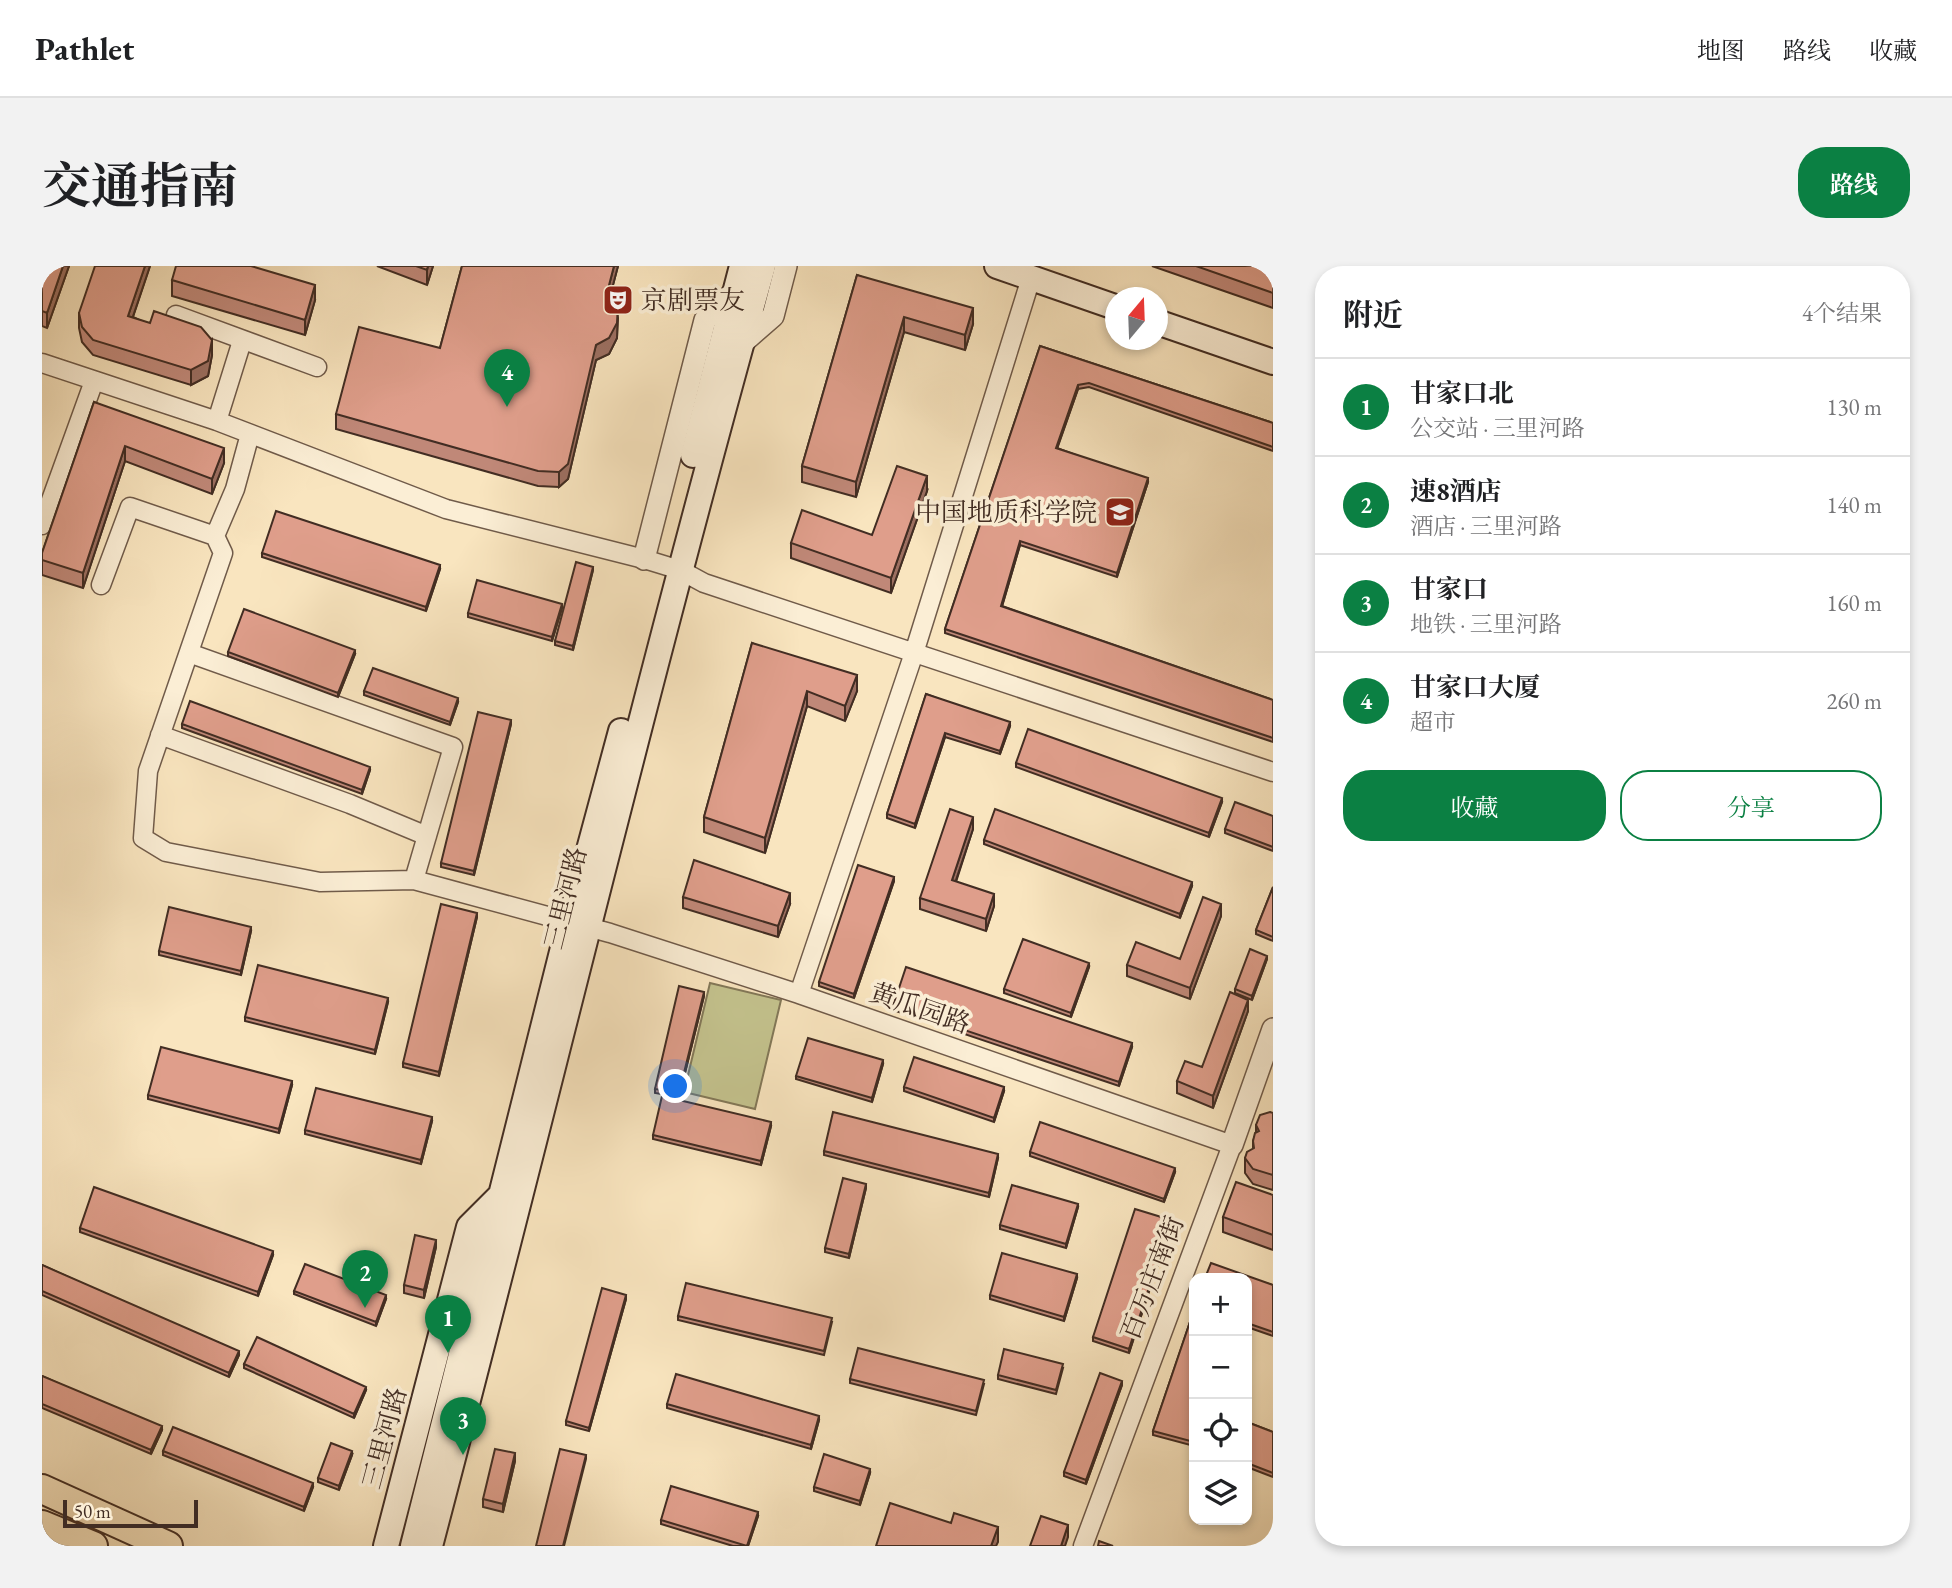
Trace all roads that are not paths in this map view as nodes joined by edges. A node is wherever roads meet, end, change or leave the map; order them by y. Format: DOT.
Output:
graph roads {
  1 [pos="763,266"];
  2 [pos="786,266"];
  3 [pos="997,266"];
  4 [pos="739,278"];
  5 [pos="1031,278"];
  6 [pos="1105,304"];
  7 [pos="176,315"];
  8 [pos="1168,326"];
  9 [pos="242,341"];
  10 [pos="741,344"];
  11 [pos="1273,362"];
  12 [pos="42,363"];
  13 [pos="317,367"];
  14 [pos="94,381"];
  15 [pos="217,421"];
  16 [pos="250,434"];
  17 [pos="42,525"];
  18 [pos="215,536"];
  19 [pos="663,565"];
  20 [pos="101,585"];
  21 [pos="189,653"];
  22 [pos="914,653"];
  23 [pos="160,735"];
  24 [pos="1273,772"];
  25 [pos="427,836"];
  26 [pos="414,880"];
  27 [pos="579,926"];
  28 [pos="799,994"];
  29 [pos="1273,1029"];
  30 [pos="1232,1145"];
  31 [pos="502,1194"];
  32 [pos="42,1489"];
  33 [pos="42,1525"];
  34 [pos="93,1546"];
  35 [pos="168,1546"];
  36 [pos="386,1546"];
  37 [pos="412,1546"];
  38 [pos="430,1546"];
  39 [pos="1083,1546"];
  1 -- 10 [label="main road, 三里河路"];
  2 -- 10 [label="street"];
  3 -- 5 [label="main road"];
  4 -- 19 [label="main road, 三里河路"];
  5 -- 6 [label="main road"];
  5 -- 22 [label="street"];
  7 -- 9 [label="street"];
  8 -- 11 [label="main road"];
  9 -- 13 [label="street"];
  9 -- 15 [label="street"];
  10 -- 19 [label="main road, 三里河路"];
  12 -- 14 [label="street"];
  14 -- 15 [label="street"];
  14 -- 17 [label="street"];
  15 -- 16 [label="street"];
  16 -- 18 [label="street"];
  16 -- 19 [label="street"];
  18 -- 20 [label="street"];
  18 -- 21 [label="street"];
  19 -- 22 [label="street"];
  19 -- 27 [label="main road, 三里河路"];
  21 -- 23 [label="street"];
  21 -- 25 [label="street"];
  22 -- 24 [label="street"];
  22 -- 28 [label="street"];
  23 -- 25 [label="street"];
  23 -- 26 [label="street, 黄瓜园路"];
  25 -- 26 [label="street"];
  26 -- 27 [label="street, 黄瓜园路"];
  27 -- 28 [label="street, 黄瓜园路"];
  27 -- 31 [label="main road, 三里河路"];
  27 -- 38 [label="main road, 三里河路"];
  28 -- 30 [label="street, 黄瓜园路"];
  29 -- 30 [label="street, 百万庄南街"];
  30 -- 39 [label="street, 百万庄南街"];
  31 -- 36 [label="main road, 三里河路"];
  31 -- 37 [label="main road, 三里河路"];
  32 -- 35 [label="highway"];
  33 -- 34 [label="highway"];
}
